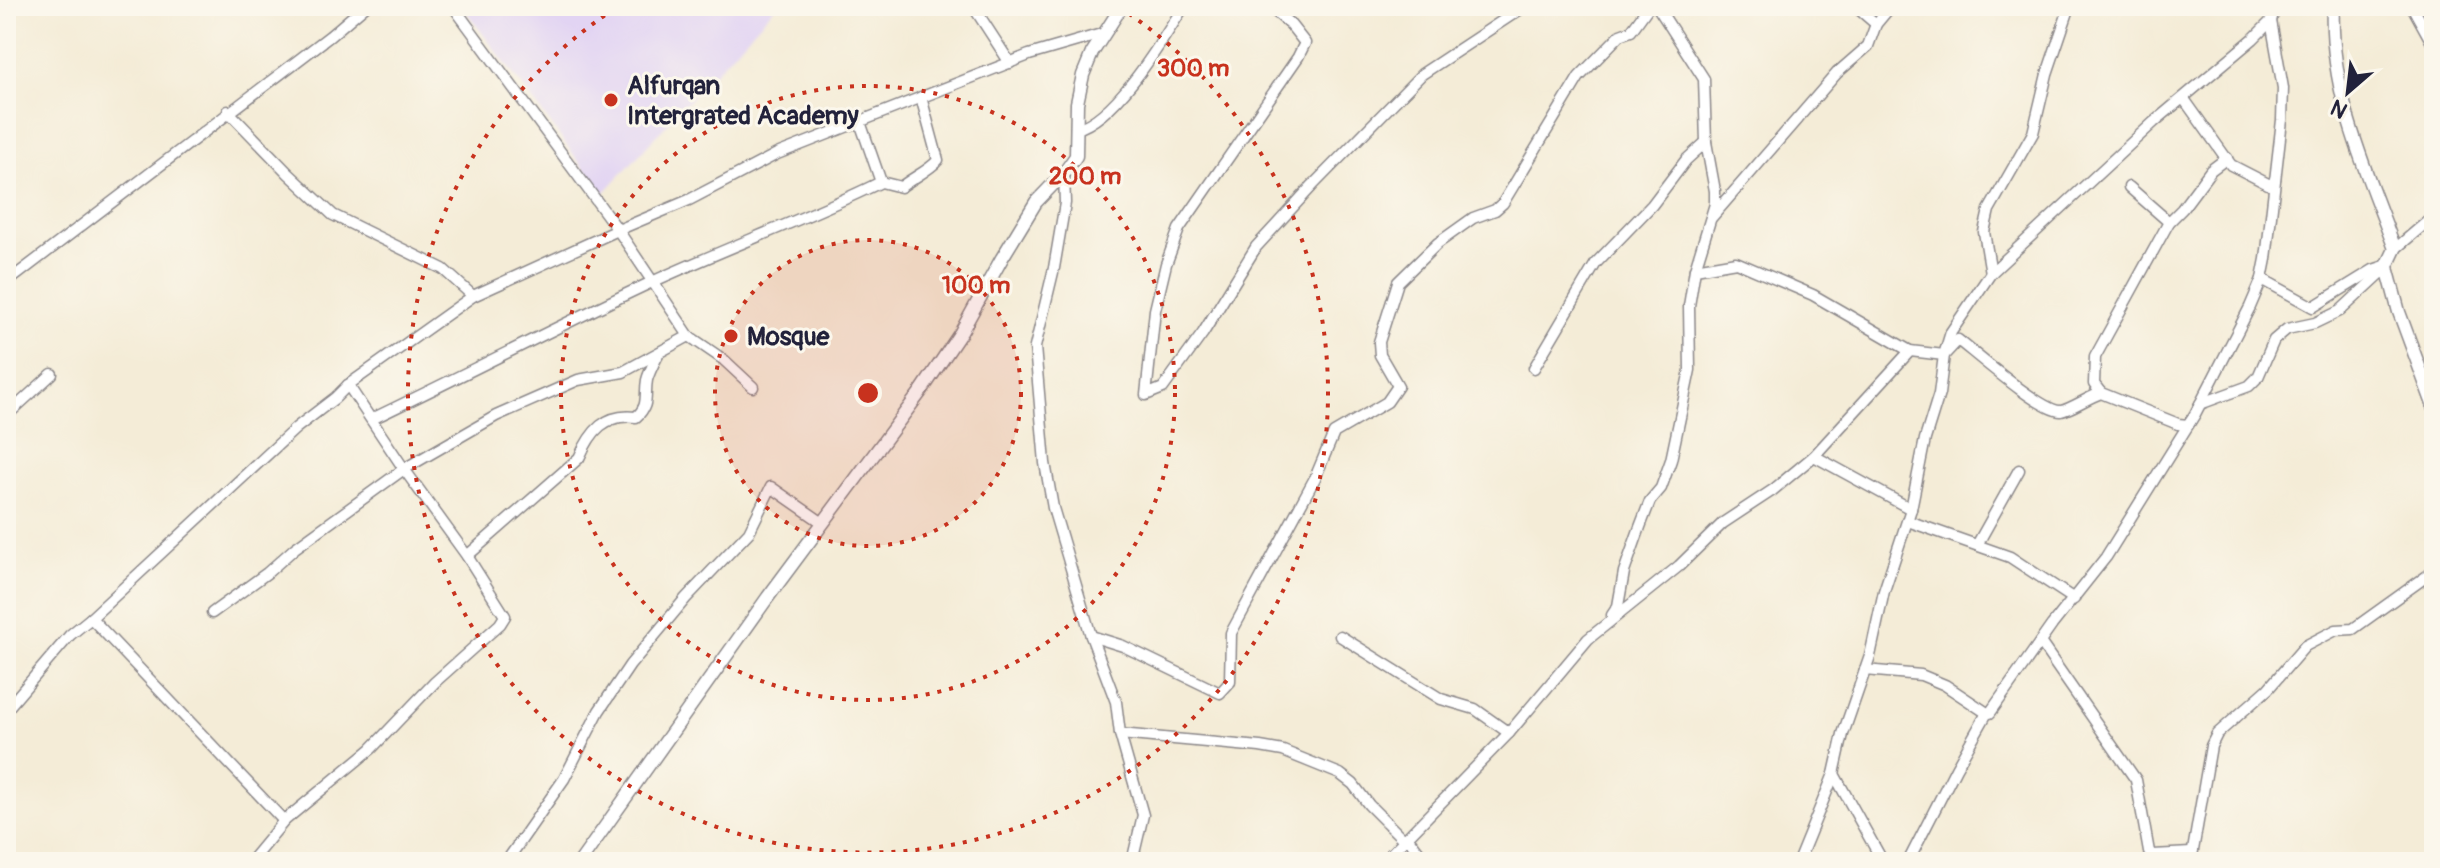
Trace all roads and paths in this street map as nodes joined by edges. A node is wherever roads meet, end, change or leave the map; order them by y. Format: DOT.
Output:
graph roads {
  1 [pos="365,6"];
  2 [pos="453,6"];
  3 [pos="973,6"];
  4 [pos="1122,6"];
  5 [pos="1184,6"];
  6 [pos="1269,6"];
  7 [pos="1521,6"];
  8 [pos="1649,6"];
  9 [pos="1657,6"];
  10 [pos="1855,6"];
  11 [pos="1891,6"];
  12 [pos="2070,6"];
  13 [pos="2275,6"];
  14 [pos="2333,6"];
  15 [pos="2412,6"];
  16 [pos="2271,21"];
  17 [pos="1876,24"];
  18 [pos="1105,33"];
  19 [pos="2434,46"];
  20 [pos="1010,63"];
  21 [pos="921,97"];
  22 [pos="2184,99"];
  23 [pos="228,111"];
  24 [pos="860,122"];
  25 [pos="1076,129"];
  26 [pos="1706,142"];
  27 [pos="2227,158"];
  28 [pos="1064,173"];
  29 [pos="2276,177"];
  30 [pos="881,182"];
  31 [pos="2129,187"];
  32 [pos="1709,221"];
  33 [pos="2432,221"];
  34 [pos="2169,222"];
  35 [pos="618,230"];
  36 [pos="2395,249"];
  37 [pos="2388,268"];
  38 [pos="1695,269"];
  39 [pos="1991,273"];
  40 [pos="2262,279"];
  41 [pos="652,282"];
  42 [pos="6,283"];
  43 [pos="473,296"];
  44 [pos="689,336"];
  45 [pos="1910,351"];
  46 [pos="658,355"];
  47 [pos="1944,355"];
  48 [pos="1534,368"];
  49 [pos="52,374"];
  50 [pos="348,385"];
  51 [pos="753,387"];
  52 [pos="2101,393"];
  53 [pos="2434,407"];
  54 [pos="2197,409"];
  55 [pos="6,416"];
  56 [pos="372,419"];
  57 [pos="1814,456"];
  58 [pos="404,469"];
  59 [pos="2019,470"];
  60 [pos="1911,509"];
  61 [pos="1908,521"];
  62 [pos="823,523"];
  63 [pos="1977,545"];
  64 [pos="467,556"];
  65 [pos="2434,571"];
  66 [pos="2074,599"];
  67 [pos="212,613"];
  68 [pos="91,618"];
  69 [pos="1608,623"];
  70 [pos="1091,636"];
  71 [pos="1340,636"];
  72 [pos="2040,642"];
  73 [pos="1865,670"];
  74 [pos="6,710"];
  75 [pos="1987,713"];
  76 [pos="1509,733"];
  77 [pos="1120,734"];
  78 [pos="1834,774"];
  79 [pos="284,821"];
  80 [pos="1406,839"];
  81 [pos="2191,858"];
  82 [pos="250,862"];
  83 [pos="506,862"];
  84 [pos="580,862"];
  85 [pos="1132,862"];
  86 [pos="1383,862"];
  87 [pos="1427,862"];
  88 [pos="1798,862"];
  89 [pos="1883,862"];
  90 [pos="1908,862"];
  91 [pos="2214,862"];
  92 [pos="2228,862"];
  1 -- 23 [label="street"];
  2 -- 35 [label="street"];
  3 -- 20 [label="street"];
  4 -- 18 [label="street"];
  5 -- 25 [label="street"];
  6 -- 7 [label="street"];
  8 -- 70 [label="street"];
  9 -- 26 [label="street"];
  10 -- 17 [label="street"];
  11 -- 17 [label="street"];
  12 -- 39 [label="street"];
  13 -- 16 [label="street"];
  14 -- 36 [label="street"];
  15 -- 19 [label="street"];
  16 -- 22 [label="street"];
  16 -- 29 [label="street"];
  17 -- 32 [label="street"];
  18 -- 20 [label="street"];
  18 -- 25 [label="street"];
  20 -- 21 [label="street"];
  21 -- 24 [label="street"];
  21 -- 30 [label="street"];
  22 -- 27 [label="street"];
  22 -- 39 [label="street"];
  23 -- 42 [label="street"];
  23 -- 43 [label="street"];
  24 -- 30 [label="street"];
  24 -- 35 [label="street"];
  25 -- 28 [label="street"];
  26 -- 32 [label="street"];
  26 -- 48 [label="street"];
  27 -- 29 [label="street"];
  27 -- 34 [label="street"];
  28 -- 62 [label="street"];
  28 -- 70 [label="street"];
  29 -- 40 [label="street"];
  30 -- 41 [label="street"];
  31 -- 34 [label="street"];
  32 -- 38 [label="street"];
  33 -- 36 [label="street"];
  34 -- 52 [label="street"];
  35 -- 41 [label="street"];
  35 -- 43 [label="street"];
  36 -- 37 [label="street"];
  37 -- 40 [label="street"];
  37 -- 53 [label="street"];
  37 -- 54 [label="street"];
  38 -- 45 [label="street"];
  38 -- 69 [label="street"];
  39 -- 47 [label="street"];
  40 -- 54 [label="street"];
  41 -- 44 [label="street"];
  41 -- 56 [label="street"];
  43 -- 50 [label="street"];
  44 -- 46 [label="street"];
  44 -- 51 [label="street"];
  45 -- 47 [label="street"];
  45 -- 57 [label="street"];
  46 -- 58 [label="street"];
  46 -- 64 [label="street"];
  47 -- 52 [label="street"];
  47 -- 60 [label="street"];
  49 -- 55 [label="street"];
  50 -- 56 [label="street"];
  50 -- 68 [label="street"];
  52 -- 54 [label="street"];
  54 -- 66 [label="street"];
  56 -- 58 [label="street"];
  57 -- 60 [label="street"];
  57 -- 69 [label="street"];
  58 -- 64 [label="street"];
  58 -- 67 [label="street"];
  59 -- 63 [label="street"];
  60 -- 61 [label="street"];
  61 -- 63 [label="street"];
  61 -- 73 [label="street"];
  62 -- 83 [label="street"];
  62 -- 84 [label="street"];
  63 -- 66 [label="street"];
  64 -- 79 [label="street"];
  65 -- 81 [label="street"];
  66 -- 72 [label="street"];
  68 -- 74 [label="street"];
  68 -- 79 [label="street"];
  69 -- 76 [label="street"];
  70 -- 77 [label="street"];
  71 -- 76 [label="street"];
  72 -- 75 [label="street"];
  72 -- 81 [label="street"];
  73 -- 75 [label="street"];
  73 -- 78 [label="street"];
  75 -- 90 [label="street"];
  76 -- 80 [label="street"];
  77 -- 80 [label="street"];
  77 -- 85 [label="street"];
  78 -- 88 [label="street"];
  78 -- 89 [label="street"];
  79 -- 82 [label="street"];
  80 -- 86 [label="street"];
  80 -- 87 [label="street"];
  91 -- 92 [label="street"];
}
